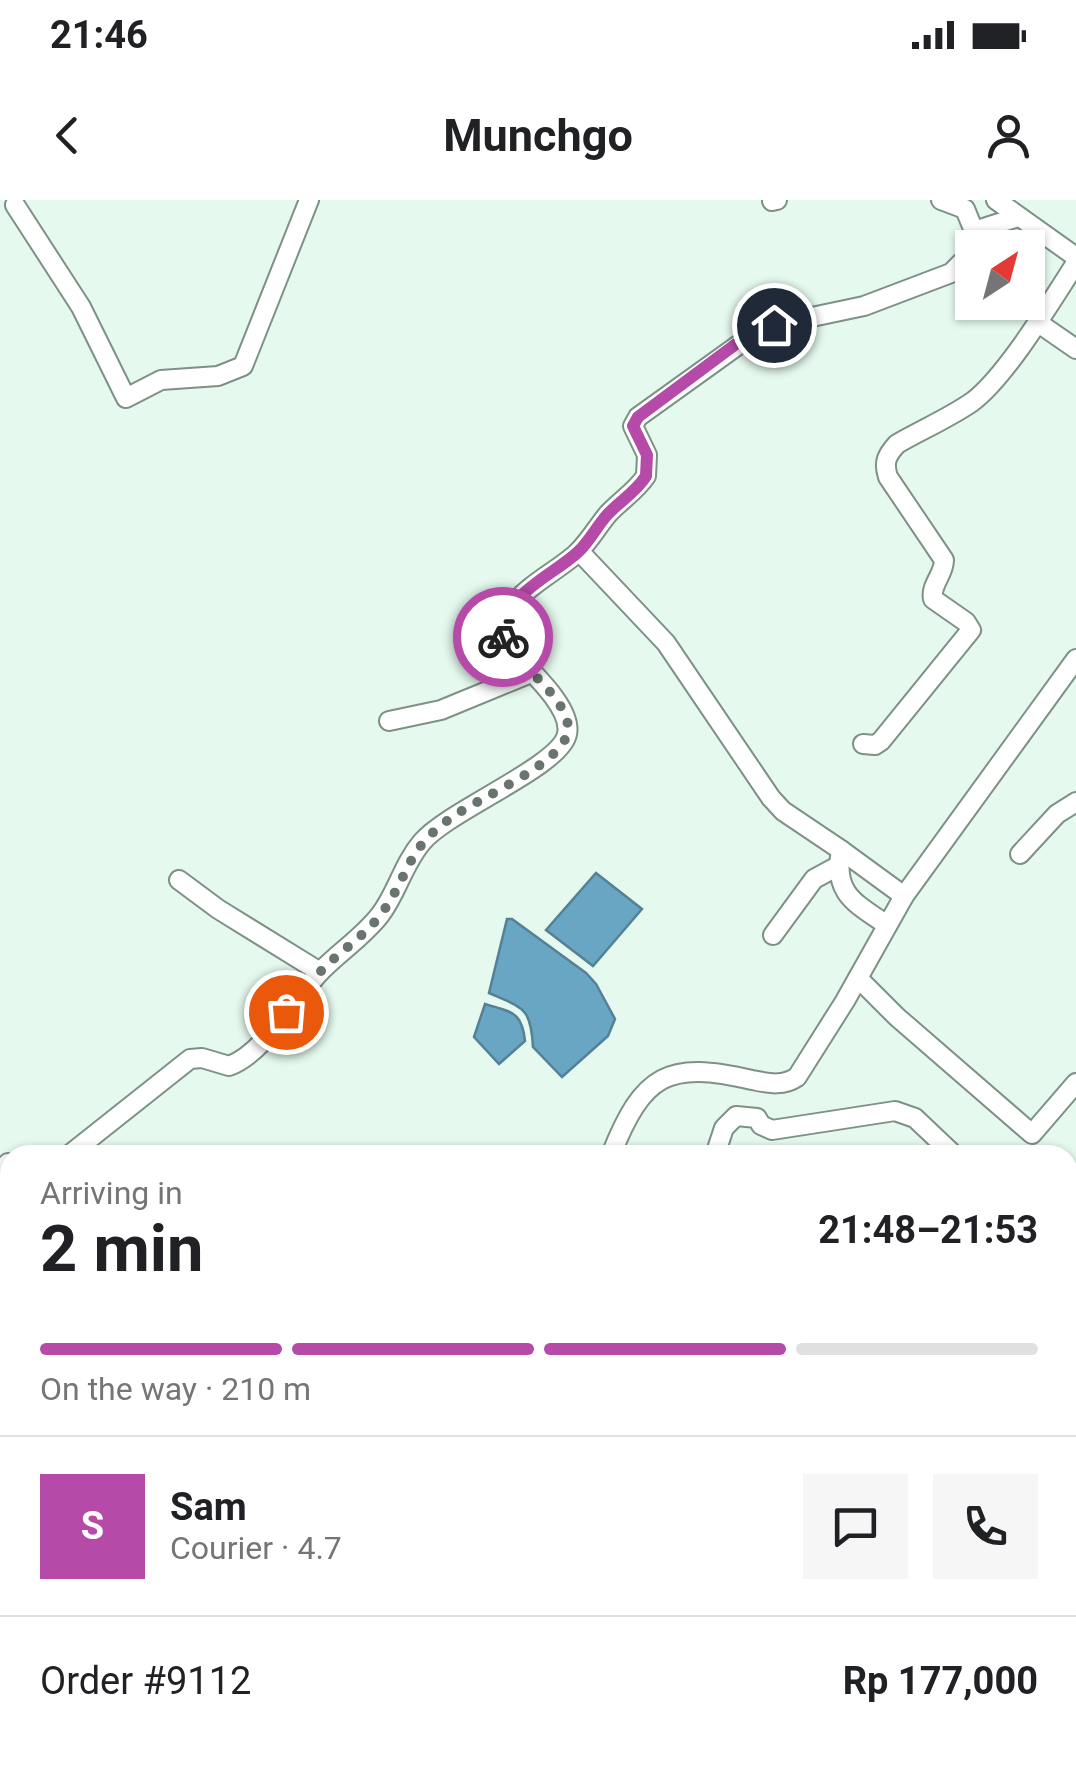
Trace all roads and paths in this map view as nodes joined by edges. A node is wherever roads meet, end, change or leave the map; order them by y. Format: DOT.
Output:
graph roads {
  1 [pos="309,200"];
  2 [pos="941,200"];
  3 [pos="996,200"];
  4 [pos="11,206"];
  5 [pos="1018,217"];
  6 [pos="974,230"];
  7 [pos="977,230"];
  8 [pos="1076,260"];
  9 [pos="955,270"];
  10 [pos="1045,309"];
  11 [pos="1045,317"];
  12 [pos="1038,320"];
  13 [pos="1076,348"];
  14 [pos="579,551"];
  15 [pos="1076,659"];
  16 [pos="531,673"];
  17 [pos="389,721"];
  18 [pos="864,744"];
  19 [pos="1076,802"];
  20 [pos="1020,854"];
  21 [pos="839,858"];
  22 [pos="179,880"];
  23 [pos="904,896"];
  24 [pos="888,926"];
  25 [pos="773,935"];
  26 [pos="320,972"];
  27 [pos="858,978"];
  28 [pos="760,1082"];
  29 [pos="1076,1083"];
  30 [pos="757,1118"];
  31 [pos="81,1145"];
  32 [pos="615,1145"];
  33 [pos="718,1145"];
  34 [pos="943,1145"];
  1 -- 4 [label="street"];
  2 -- 6 [label="street"];
  3 -- 5 [label="street"];
  5 -- 7 [label="street"];
  5 -- 8 [label="street"];
  8 -- 10 [label="street"];
  9 -- 14 [label="street"];
  11 -- 13 [label="street"];
  12 -- 18 [label="street"];
  14 -- 16 [label="street"];
  14 -- 21 [label="street"];
  15 -- 23 [label="street"];
  16 -- 17 [label="street"];
  16 -- 26 [label="street"];
  19 -- 20 [label="street"];
  21 -- 23 [label="street"];
  21 -- 24 [label="street"];
  21 -- 25 [label="street"];
  22 -- 26 [label="street"];
  23 -- 24 [label="street"];
  24 -- 27 [label="street"];
  26 -- 31 [label="street"];
  27 -- 28 [label="street"];
  27 -- 29 [label="street"];
  28 -- 30 [label="street"];
  28 -- 32 [label="street"];
  30 -- 33 [label="street"];
  30 -- 34 [label="street"];
}
